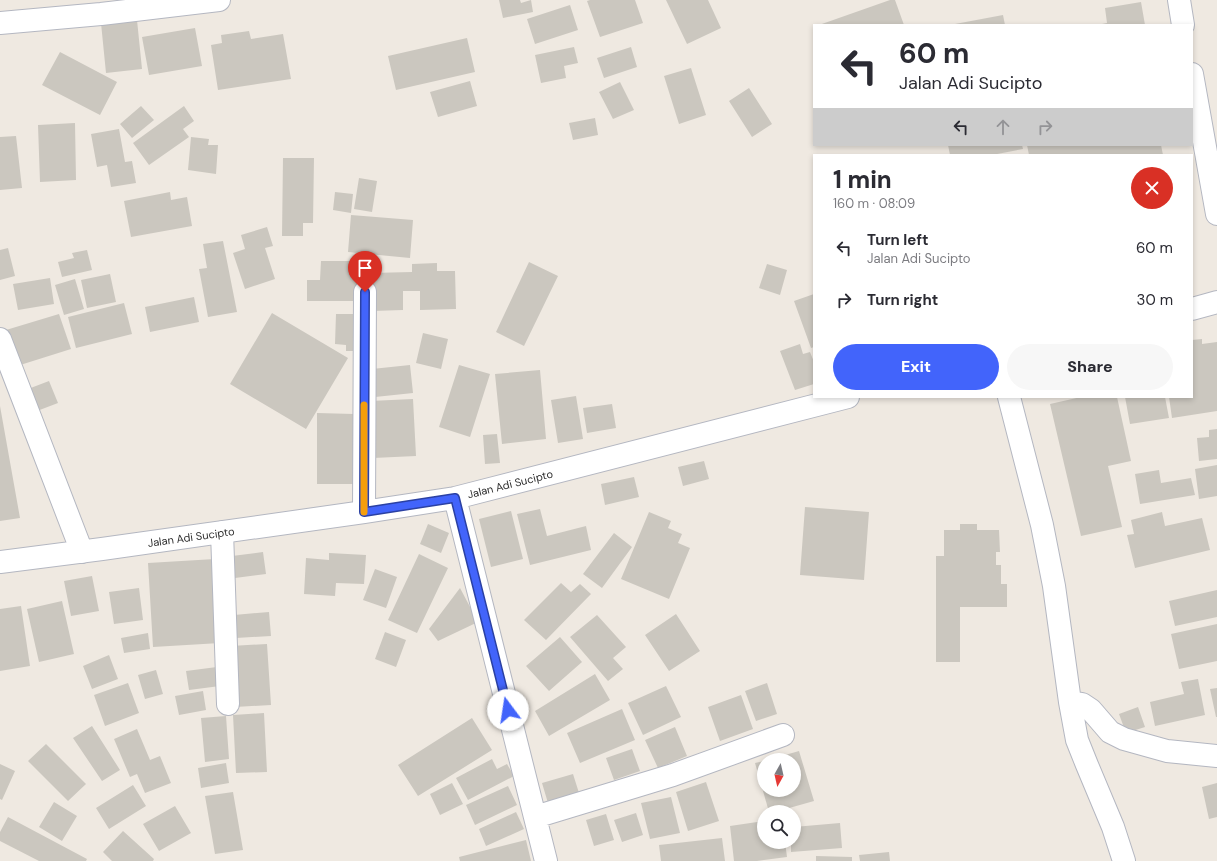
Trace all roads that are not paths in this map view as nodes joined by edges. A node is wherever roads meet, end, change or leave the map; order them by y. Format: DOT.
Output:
graph roads {
  1 [pos="219,0"];
  2 [pos="1179,0"];
  3 [pos="0,23"];
  4 [pos="1183,24"];
  5 [pos="1193,80"];
  6 [pos="1217,214"];
  7 [pos="365,292"];
  8 [pos="1217,302"];
  9 [pos="1193,309"];
  10 [pos="0,339"];
  11 [pos="844,398"];
  12 [pos="1009,398"];
  13 [pos="455,498"];
  14 [pos="364,512"];
  15 [pos="222,532"];
  16 [pos="82,552"];
  17 [pos="0,562"];
  18 [pos="1070,702"];
  19 [pos="228,704"];
  20 [pos="783,735"];
  21 [pos="1217,756"];
  22 [pos="535,816"];
  23 [pos="546,861"];
  24 [pos="1124,861"];
  1 -- 3 [label="street"];
  2 -- 4 [label="street"];
  5 -- 6 [label="street"];
  7 -- 14 [label="street"];
  8 -- 9 [label="street"];
  10 -- 16 [label="street"];
  11 -- 13 [label="street, Jalan Adi Sucipto"];
  12 -- 18 [label="street"];
  13 -- 14 [label="street, Jalan Adi Sucipto"];
  13 -- 22 [label="street"];
  14 -- 15 [label="street, Jalan Adi Sucipto"];
  15 -- 16 [label="street, Jalan Adi Sucipto"];
  15 -- 19 [label="street"];
  16 -- 17 [label="street, Jalan Adi Sucipto"];
  18 -- 21 [label="street"];
  18 -- 24 [label="street"];
  20 -- 22 [label="street"];
  22 -- 23 [label="street"];
}
